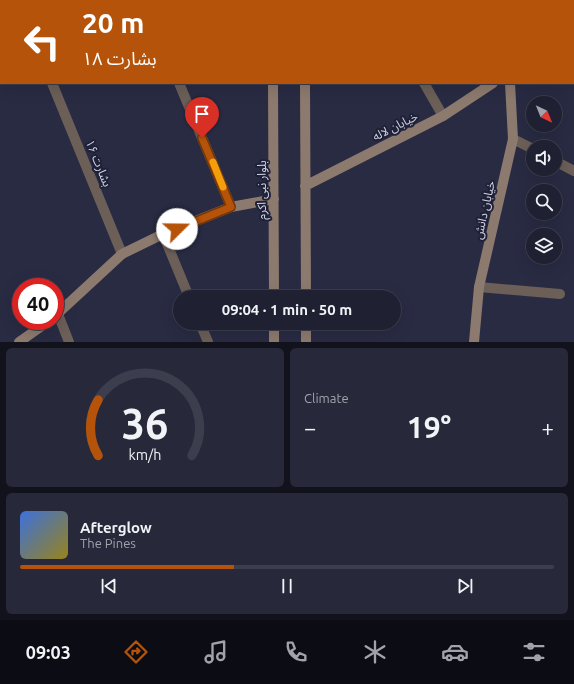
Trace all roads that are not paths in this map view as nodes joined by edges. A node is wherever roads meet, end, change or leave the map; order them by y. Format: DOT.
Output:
graph roads {
  1 [pos="52,84"];
  2 [pos="179,84"];
  3 [pos="273,84"];
  4 [pos="305,84"];
  5 [pos="425,84"];
  6 [pos="491,84"];
  7 [pos="510,84"];
  8 [pos="443,116"];
  9 [pos="513,139"];
  10 [pos="526,146"];
  11 [pos="562,165"];
  12 [pos="574,171"];
  13 [pos="306,186"];
  14 [pos="274,199"];
  15 [pos="231,207"];
  16 [pos="163,234"];
  17 [pos="122,254"];
  18 [pos="479,287"];
  19 [pos="186,290"];
  20 [pos="274,290"];
  21 [pos="306,290"];
  22 [pos="560,294"];
  23 [pos="64,308"];
  24 [pos="36,330"];
  25 [pos="63,330"];
  26 [pos="203,330"];
  27 [pos="274,330"];
  28 [pos="306,330"];
  29 [pos="472,340"];
  30 [pos="19,342"];
  31 [pos="69,342"];
  32 [pos="208,342"];
  33 [pos="274,342"];
  34 [pos="306,342"];
  1 -- 17 [label="street, بشارت ۱۶"];
  2 -- 15 [label="street"];
  3 -- 14 [label="street, بلوار نبی اکرم"];
  4 -- 13 [label="street"];
  5 -- 8 [label="street"];
  6 -- 8 [label="street, خیابان لاله"];
  7 -- 9 [label="street, خیابان دانش"];
  8 -- 13 [label="street, خیابان لاله"];
  9 -- 10 [label="street"];
  9 -- 18 [label="street, خیابان دانش"];
  11 -- 12 [label="street"];
  13 -- 21 [label="street"];
  14 -- 15 [label="street"];
  14 -- 20 [label="street, بلوار نبی اکرم"];
  15 -- 16 [label="street"];
  16 -- 17 [label="street"];
  16 -- 19 [label="street"];
  17 -- 23 [label="street"];
  18 -- 22 [label="street"];
  18 -- 29 [label="street, خیابان دانش"];
  24 -- 30 [label="street"];
  25 -- 31 [label="street"];
  26 -- 32 [label="street"];
  27 -- 33 [label="street"];
  28 -- 34 [label="street"];
}
